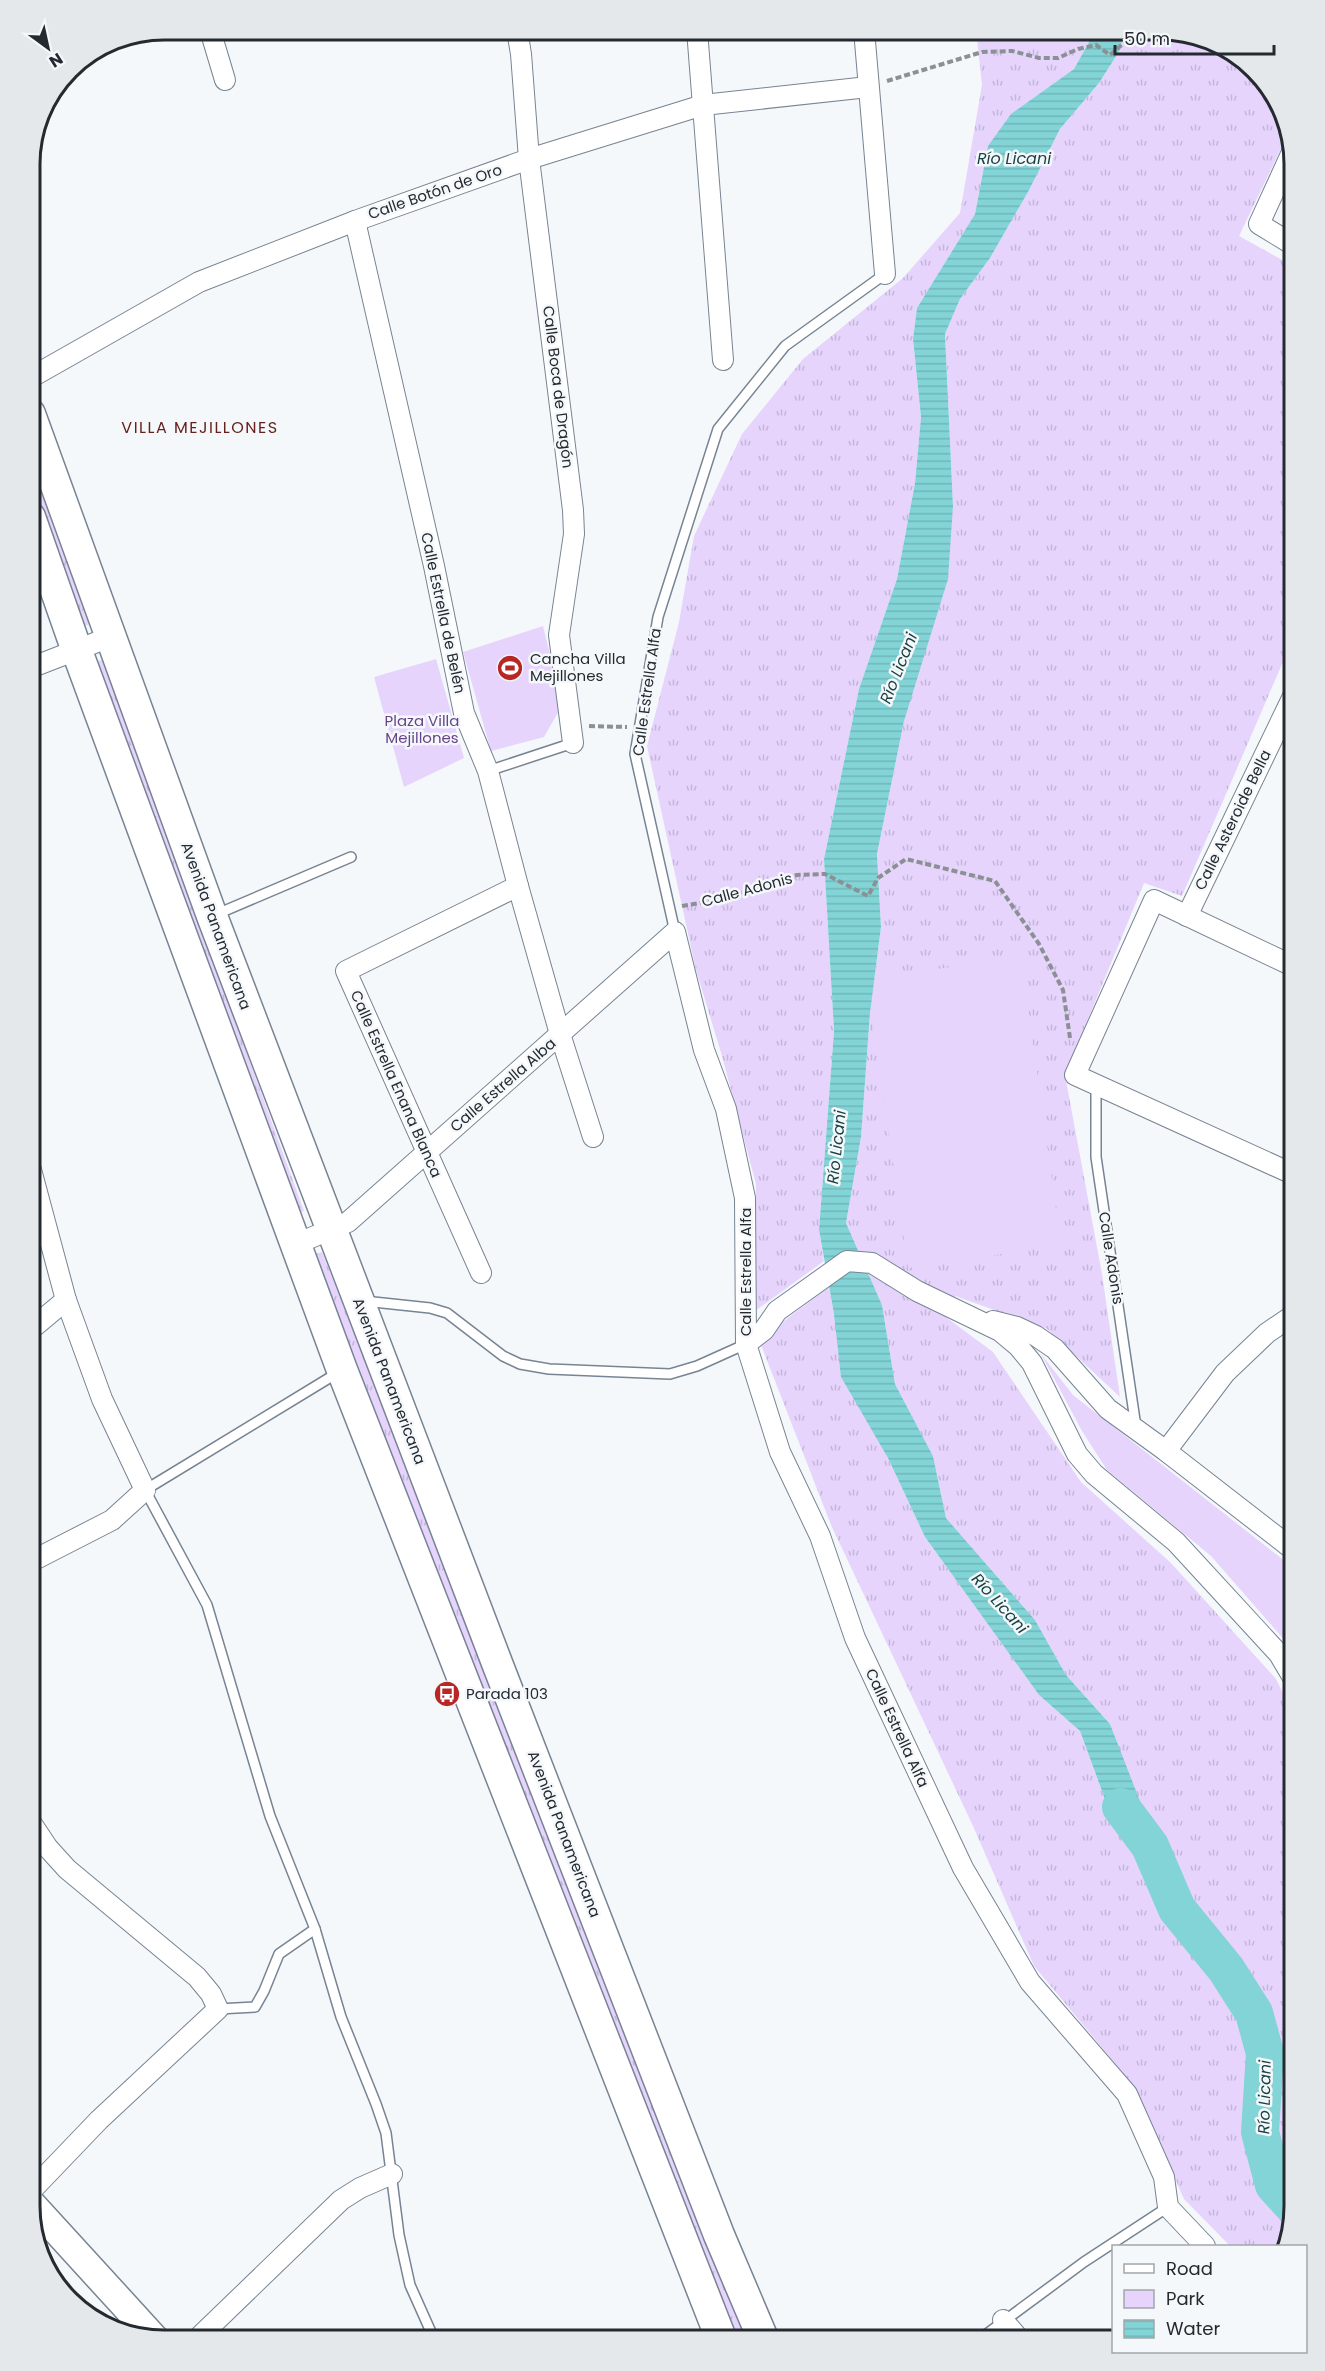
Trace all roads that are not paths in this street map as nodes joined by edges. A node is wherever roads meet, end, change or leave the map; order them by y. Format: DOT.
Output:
graph roads {
  1 [pos="213,41"];
  2 [pos="519,41"];
  3 [pos="698,41"];
  4 [pos="865,41"];
  5 [pos="225,80"];
  6 [pos="868,87"];
  7 [pos="703,105"];
  8 [pos="529,159"];
  9 [pos="1285,167"];
  10 [pos="354,221"];
  11 [pos="1285,240"];
  12 [pos="885,274"];
  13 [pos="723,360"];
  14 [pos="41,372"];
  15 [pos="41,444"];
  16 [pos="41,549"];
  17 [pos="110,637"];
  18 [pos="77,651"];
  19 [pos="41,664"];
  20 [pos="1285,713"];
  21 [pos="572,734"];
  22 [pos="488,771"];
  23 [pos="351,857"];
  24 [pos="518,886"];
  25 [pos="212,916"];
  26 [pos="1187,916"];
  27 [pos="675,932"];
  28 [pos="1285,962"];
  29 [pos="560,1035"];
  30 [pos="1096,1084"];
  31 [pos="593,1137"];
  32 [pos="426,1153"];
  33 [pos="1285,1170"];
  34 [pos="40,1205"];
  35 [pos="331,1230"];
  36 [pos="294,1245"];
  37 [pos="481,1273"];
  38 [pos="66,1300"];
  39 [pos="358,1301"];
  40 [pos="964,1313"];
  41 [pos="40,1321"];
  42 [pos="1285,1321"];
  43 [pos="746,1344"];
  44 [pos="342,1370"];
  45 [pos="1137,1431"];
  46 [pos="1166,1451"];
  47 [pos="145,1490"];
  48 [pos="1285,1543"];
  49 [pos="40,1557"];
  50 [pos="1285,1664"];
  51 [pos="40,1836"];
  52 [pos="315,1929"];
  53 [pos="218,2009"];
  54 [pos="392,2174"];
  55 [pos="40,2182"];
  56 [pos="1168,2207"];
  57 [pos="41,2214"];
  58 [pos="1203,2245"];
  59 [pos="1003,2320"];
  60 [pos="146,2329"];
  61 [pos="206,2330"];
  62 [pos="430,2330"];
  63 [pos="718,2330"];
  64 [pos="759,2330"];
  65 [pos="991,2330"];
  66 [pos="1012,2330"];
  1 -- 5 [label="street"];
  2 -- 8 [label="street, Calle Boca de Dragón"];
  3 -- 7 [label="street"];
  4 -- 6 [label="street"];
  6 -- 7 [label="street, Calle Botón de Oro"];
  6 -- 12 [label="street"];
  7 -- 8 [label="street, Calle Botón de Oro"];
  7 -- 13 [label="street"];
  8 -- 10 [label="street, Calle Botón de Oro"];
  8 -- 21 [label="street, Calle Boca de Dragón"];
  9 -- 11 [label="street"];
  10 -- 14 [label="street, Calle Botón de Oro"];
  10 -- 22 [label="street, Calle Estrella de Belén"];
  12 -- 27 [label="lane, Calle Estrella Alfa"];
  15 -- 17 [label="main road, Avenida Panamericana"];
  16 -- 18 [label="main road"];
  17 -- 18 [label="street"];
  17 -- 25 [label="main road, Avenida Panamericana"];
  18 -- 19 [label="street"];
  18 -- 36 [label="main road"];
  20 -- 26 [label="street, Calle Asteroide Bella"];
  21 -- 22 [label="lane"];
  22 -- 24 [label="street, Calle Estrella de Belén"];
  23 -- 25 [label="lane"];
  24 -- 29 [label="street, Calle Estrella de Belén"];
  24 -- 32 [label="street, Calle Estrella Enana Blanca"];
  25 -- 35 [label="main road, Avenida Panamericana"];
  26 -- 28 [label="street"];
  26 -- 30 [label="street"];
  27 -- 29 [label="street, Calle Estrella Alba"];
  27 -- 43 [label="street, Calle Estrella Alfa"];
  29 -- 31 [label="street, Calle Estrella de Belén"];
  29 -- 32 [label="street, Calle Estrella Alba"];
  30 -- 33 [label="street"];
  30 -- 45 [label="lane, Calle Adonis"];
  32 -- 35 [label="street, Calle Estrella Alba"];
  32 -- 37 [label="street, Calle Estrella Enana Blanca"];
  34 -- 38 [label="street"];
  35 -- 36 [label="street, Calle Estrella Alba"];
  35 -- 39 [label="main road, Avenida Panamericana"];
  36 -- 44 [label="main road"];
  38 -- 41 [label="street"];
  38 -- 47 [label="street"];
  39 -- 43 [label="lane"];
  39 -- 64 [label="main road, Avenida Panamericana"];
  40 -- 43 [label="street"];
  40 -- 45 [label="street"];
  40 -- 50 [label="street"];
  42 -- 46 [label="street"];
  43 -- 56 [label="street, Calle Estrella Alfa"];
  44 -- 47 [label="lane"];
  44 -- 63 [label="main road"];
  45 -- 46 [label="street"];
  46 -- 48 [label="street"];
  47 -- 49 [label="street"];
  47 -- 52 [label="lane"];
  51 -- 53 [label="street"];
  52 -- 53 [label="lane"];
  52 -- 54 [label="lane"];
  53 -- 55 [label="street"];
  54 -- 61 [label="street"];
  54 -- 62 [label="lane"];
  56 -- 58 [label="street"];
  56 -- 59 [label="lane"];
  57 -- 60 [label="street"];
  59 -- 65 [label="lane"];
  59 -- 66 [label="street"];
}
